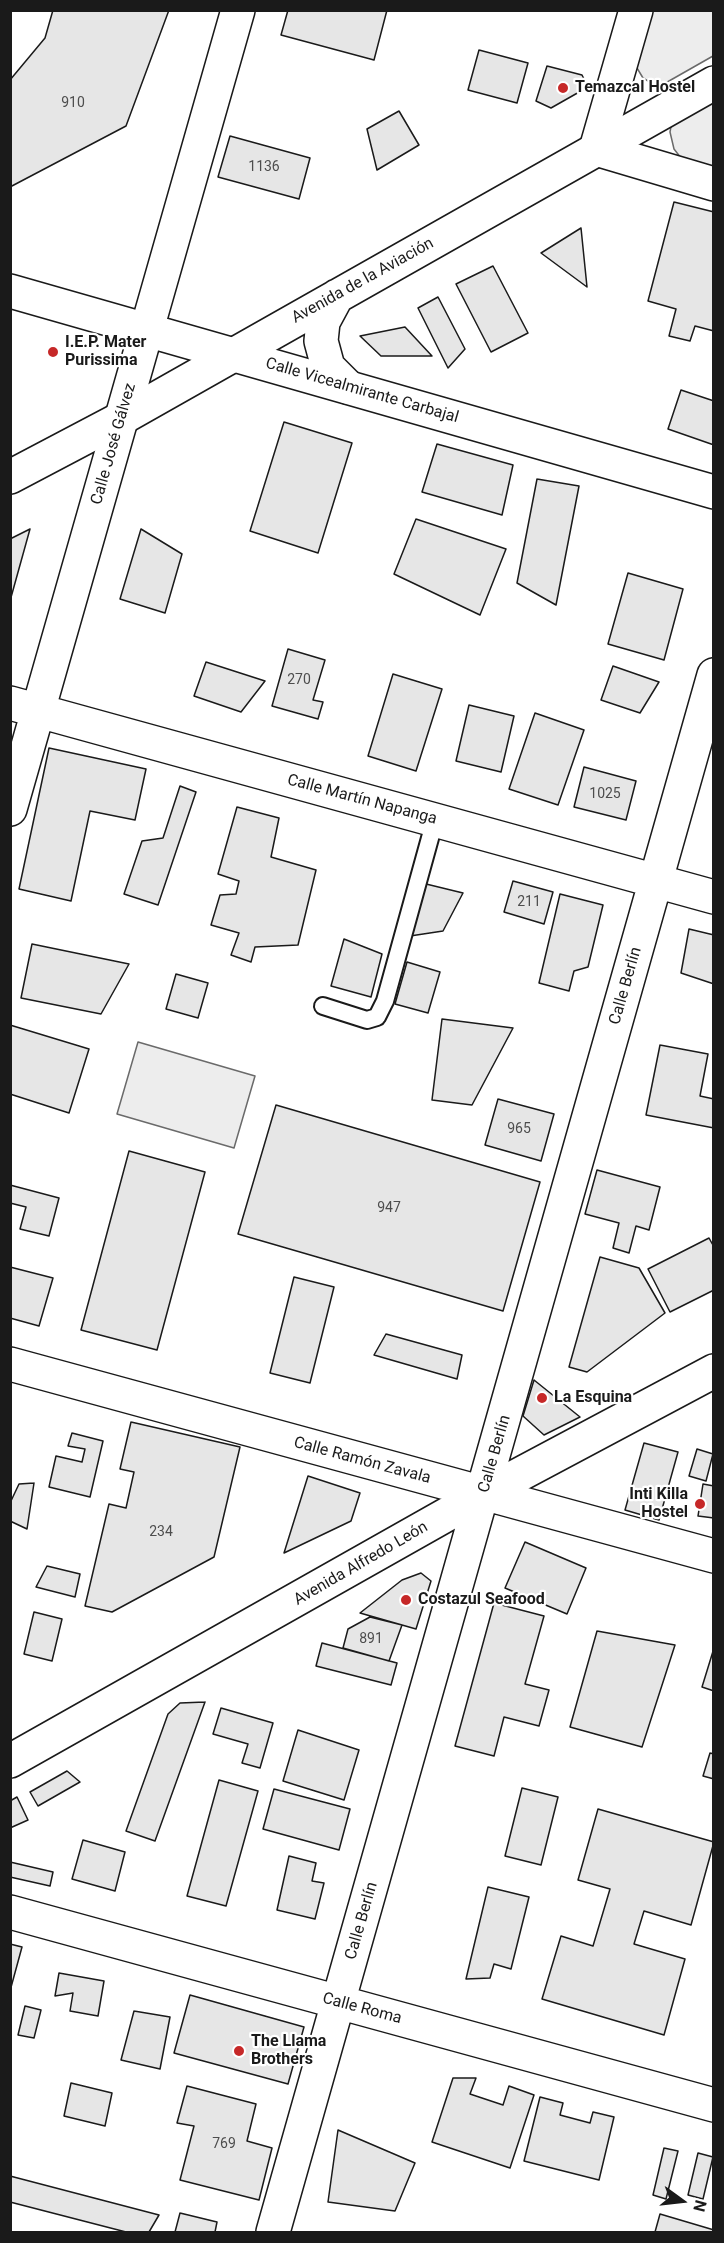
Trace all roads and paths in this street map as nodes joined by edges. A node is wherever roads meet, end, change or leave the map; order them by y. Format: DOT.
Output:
graph roads {
  1 [pos="238,10"];
  2 [pos="636,10"];
  3 [pos="714,83"];
  4 [pos="596,149"];
  5 [pos="714,184"];
  6 [pos="10,291"];
  7 [pos="337,296"];
  8 [pos="148,329"];
  9 [pos="234,354"];
  10 [pos="348,387"];
  11 [pos="122,418"];
  12 [pos="10,477"];
  13 [pos="714,492"];
  14 [pos="714,675"];
  15 [pos="25,707"];
  16 [pos="10,809"];
  17 [pos="435,820"];
  18 [pos="656,881"];
  19 [pos="714,897"];
  20 [pos="323,1006"];
  21 [pos="10,1364"];
  22 [pos="714,1371"];
  23 [pos="483,1494"];
  24 [pos="714,1556"];
  25 [pos="10,1761"];
  26 [pos="10,1912"];
  27 [pos="339,2002"];
  28 [pos="714,2105"];
  29 [pos="273,2232"];
  1 -- 8 [label="street, Calle José Gálvez"];
  2 -- 4 [label="street"];
  3 -- 4 [label="street, Avenida de la Aviación"];
  4 -- 5 [label="street"];
  4 -- 7 [label="street, Avenida de la Aviación"];
  6 -- 8 [label="street, Calle Vicealmirante Carbajal"];
  7 -- 9 [label="street, Avenida de la Aviación"];
  7 -- 10 [label="street"];
  8 -- 9 [label="street, Calle Vicealmirante Carbajal"];
  8 -- 11 [label="street, Calle José Gálvez"];
  9 -- 10 [label="street, Calle Vicealmirante Carbajal"];
  9 -- 11 [label="street, Avenida de la Aviación"];
  10 -- 13 [label="street, Calle Vicealmirante Carbajal"];
  11 -- 12 [label="street, Avenida de la Aviación"];
  11 -- 15 [label="street, Calle José Gálvez"];
  14 -- 18 [label="street, Calle Berlín"];
  15 -- 16 [label="street, Calle José Gálvez"];
  15 -- 17 [label="street, Calle Martín Napanga"];
  17 -- 18 [label="street, Calle Martín Napanga"];
  17 -- 20 [label="lane"];
  18 -- 19 [label="street, Calle Martín Napanga"];
  18 -- 23 [label="street, Calle Berlín"];
  21 -- 23 [label="street, Calle Ramón Zavala"];
  22 -- 23 [label="street, Avenida Alfredo León"];
  23 -- 24 [label="street, Calle Ramón Zavala"];
  23 -- 25 [label="street, Avenida Alfredo León"];
  23 -- 27 [label="street, Calle Berlín"];
  26 -- 27 [label="street, Calle Roma"];
  27 -- 28 [label="street, Calle Roma"];
  27 -- 29 [label="street, Calle Berlín"];
}
